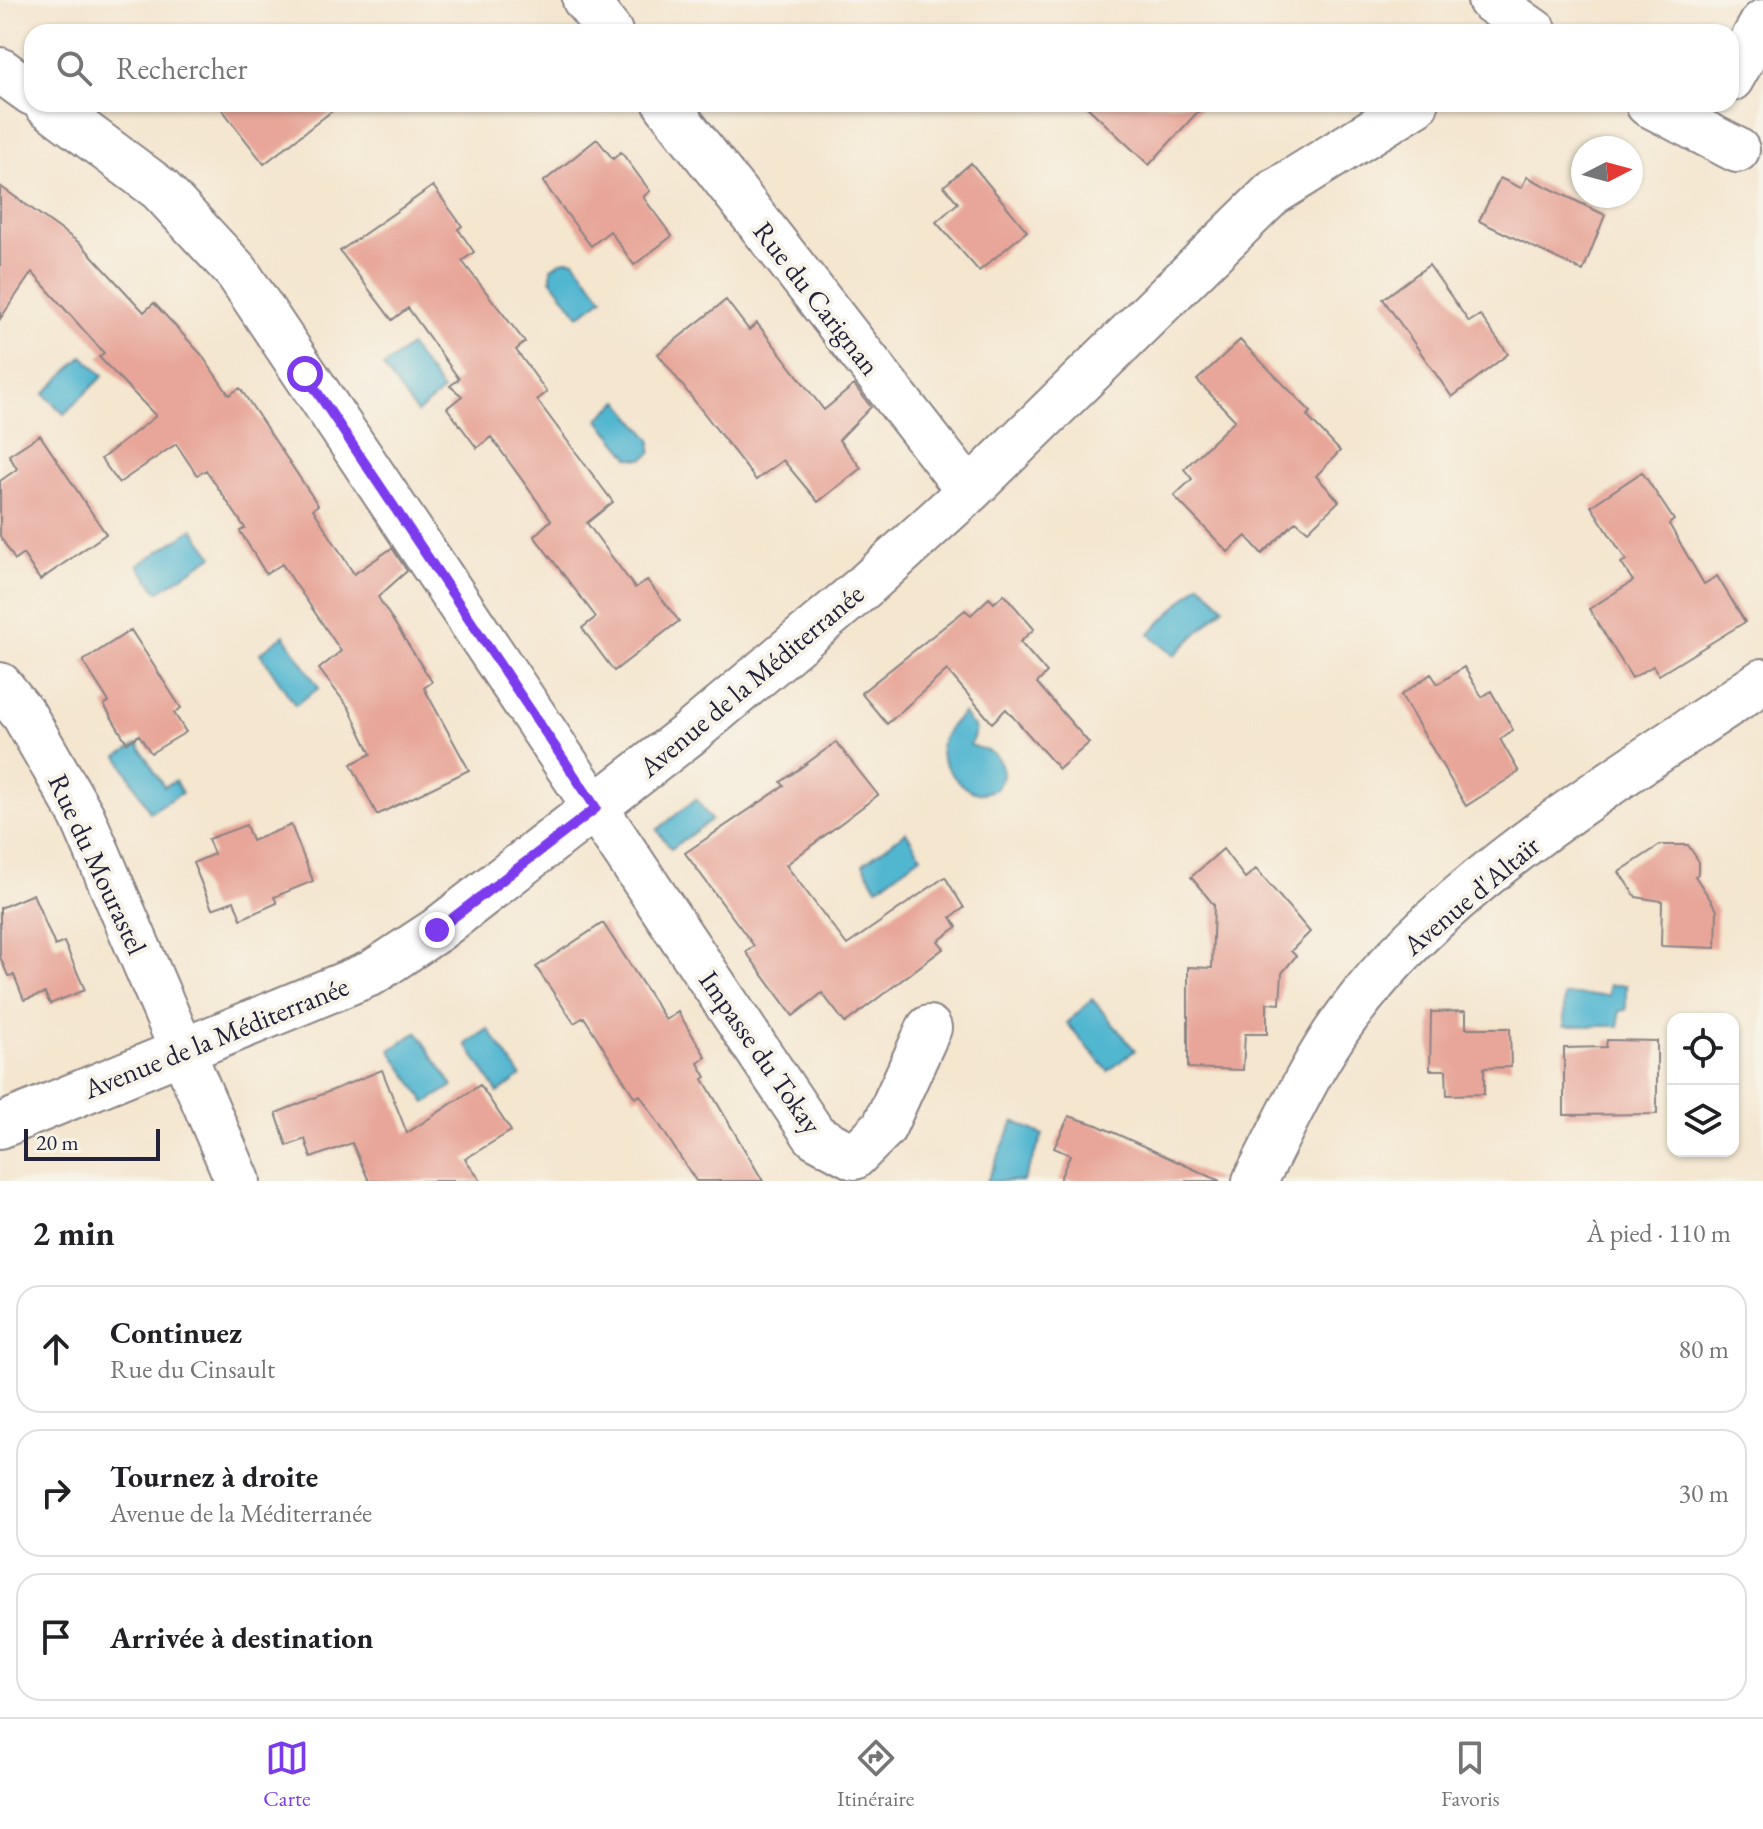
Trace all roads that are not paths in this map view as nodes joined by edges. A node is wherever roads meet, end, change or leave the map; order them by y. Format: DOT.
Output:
graph roads {
  1 [pos="585,0"];
  2 [pos="1490,0"];
  3 [pos="1763,22"];
  4 [pos="604,24"];
  5 [pos="1522,24"];
  6 [pos="1739,65"];
  7 [pos="0,70"];
  8 [pos="24,87"];
  9 [pos="57,112"];
  10 [pos="672,112"];
  11 [pos="1403,112"];
  12 [pos="1671,112"];
  13 [pos="1719,129"];
  14 [pos="969,491"];
  15 [pos="1763,681"];
  16 [pos="0,685"];
  17 [pos="596,808"];
  18 [pos="929,1028"];
  19 [pos="181,1053"];
  20 [pos="0,1126"];
  21 [pos="238,1181"];
  22 [pos="1255,1181"];
  1 -- 4 [label="street"];
  2 -- 5 [label="street"];
  3 -- 6 [label="street"];
  7 -- 8 [label="street"];
  9 -- 17 [label="street"];
  10 -- 14 [label="street, Rue du Carignan"];
  11 -- 14 [label="street, Avenue de la Méditerranée"];
  12 -- 13 [label="street"];
  14 -- 17 [label="street, Avenue de la Méditerranée"];
  15 -- 22 [label="street, Avenue d'Altaïr"];
  16 -- 19 [label="street, Rue du Mourastel"];
  17 -- 18 [label="street, Impasse du Tokay"];
  17 -- 19 [label="street, Avenue de la Méditerranée"];
  19 -- 20 [label="street, Avenue de la Méditerranée"];
  19 -- 21 [label="street, Rue du Mourastel"];
}
